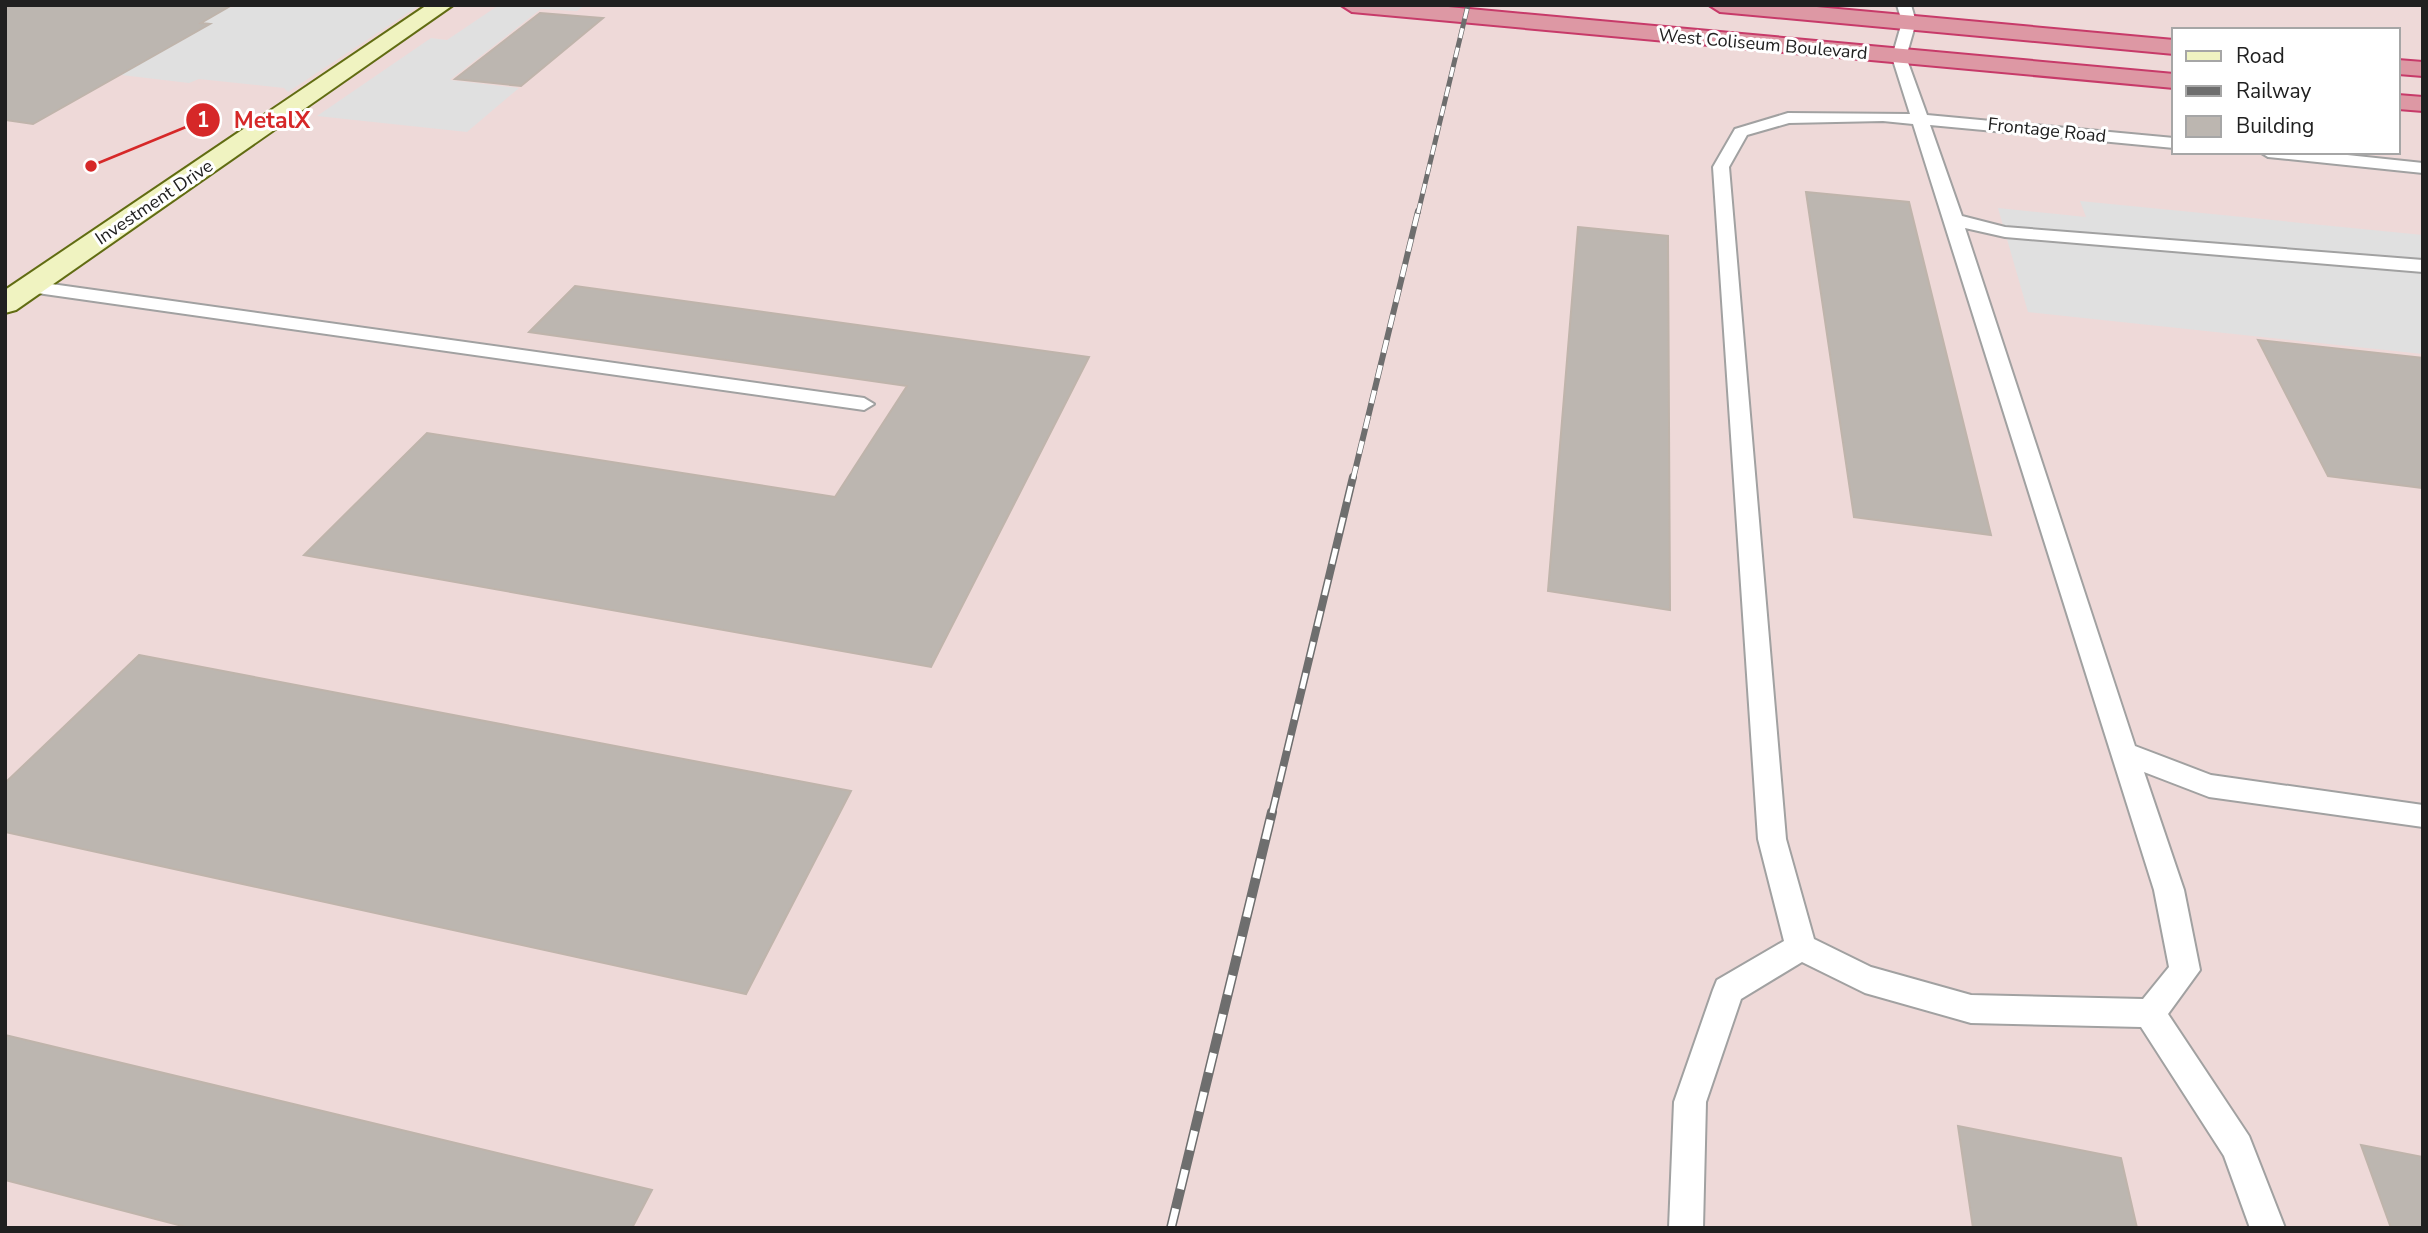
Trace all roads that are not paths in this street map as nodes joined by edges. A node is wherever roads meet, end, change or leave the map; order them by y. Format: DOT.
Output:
graph roads {
  1 [pos="442,5"];
  2 [pos="1352,5"];
  3 [pos="1720,5"];
  4 [pos="1907,14"];
  5 [pos="2172,47"];
  6 [pos="1899,57"];
  7 [pos="2400,67"];
  8 [pos="2423,69"];
  9 [pos="2172,81"];
  10 [pos="2400,102"];
  11 [pos="2423,104"];
  12 [pos="1920,117"];
  13 [pos="2172,143"];
  14 [pos="2286,154"];
  15 [pos="2423,168"];
  16 [pos="1953,217"];
  17 [pos="2423,266"];
  18 [pos="30,287"];
  19 [pos="5,304"];
  20 [pos="864,404"];
  21 [pos="2124,753"];
  22 [pos="2423,816"];
  23 [pos="1801,947"];
  24 [pos="2150,1013"];
  25 [pos="1686,1228"];
  26 [pos="2268,1228"];
  1 -- 18 [label="street, Investment Drive"];
  2 -- 6 [label="highway, West Coliseum Boulevard"];
  3 -- 4 [label="highway, West Coliseum Boulevard"];
  4 -- 5 [label="highway, West Coliseum Boulevard"];
  4 -- 6 [label="lane"];
  6 -- 9 [label="highway, West Coliseum Boulevard"];
  6 -- 12 [label="lane"];
  7 -- 8 [label="highway"];
  10 -- 11 [label="highway"];
  12 -- 13 [label="lane, Frontage Road"];
  12 -- 16 [label="lane"];
  12 -- 23 [label="lane, Frontage Road"];
  14 -- 15 [label="lane"];
  16 -- 17 [label="lane"];
  16 -- 21 [label="lane"];
  18 -- 19 [label="street, Investment Drive"];
  18 -- 20 [label="lane"];
  21 -- 22 [label="lane"];
  21 -- 24 [label="lane"];
  23 -- 24 [label="lane"];
  23 -- 25 [label="lane"];
  24 -- 26 [label="lane"];
}
